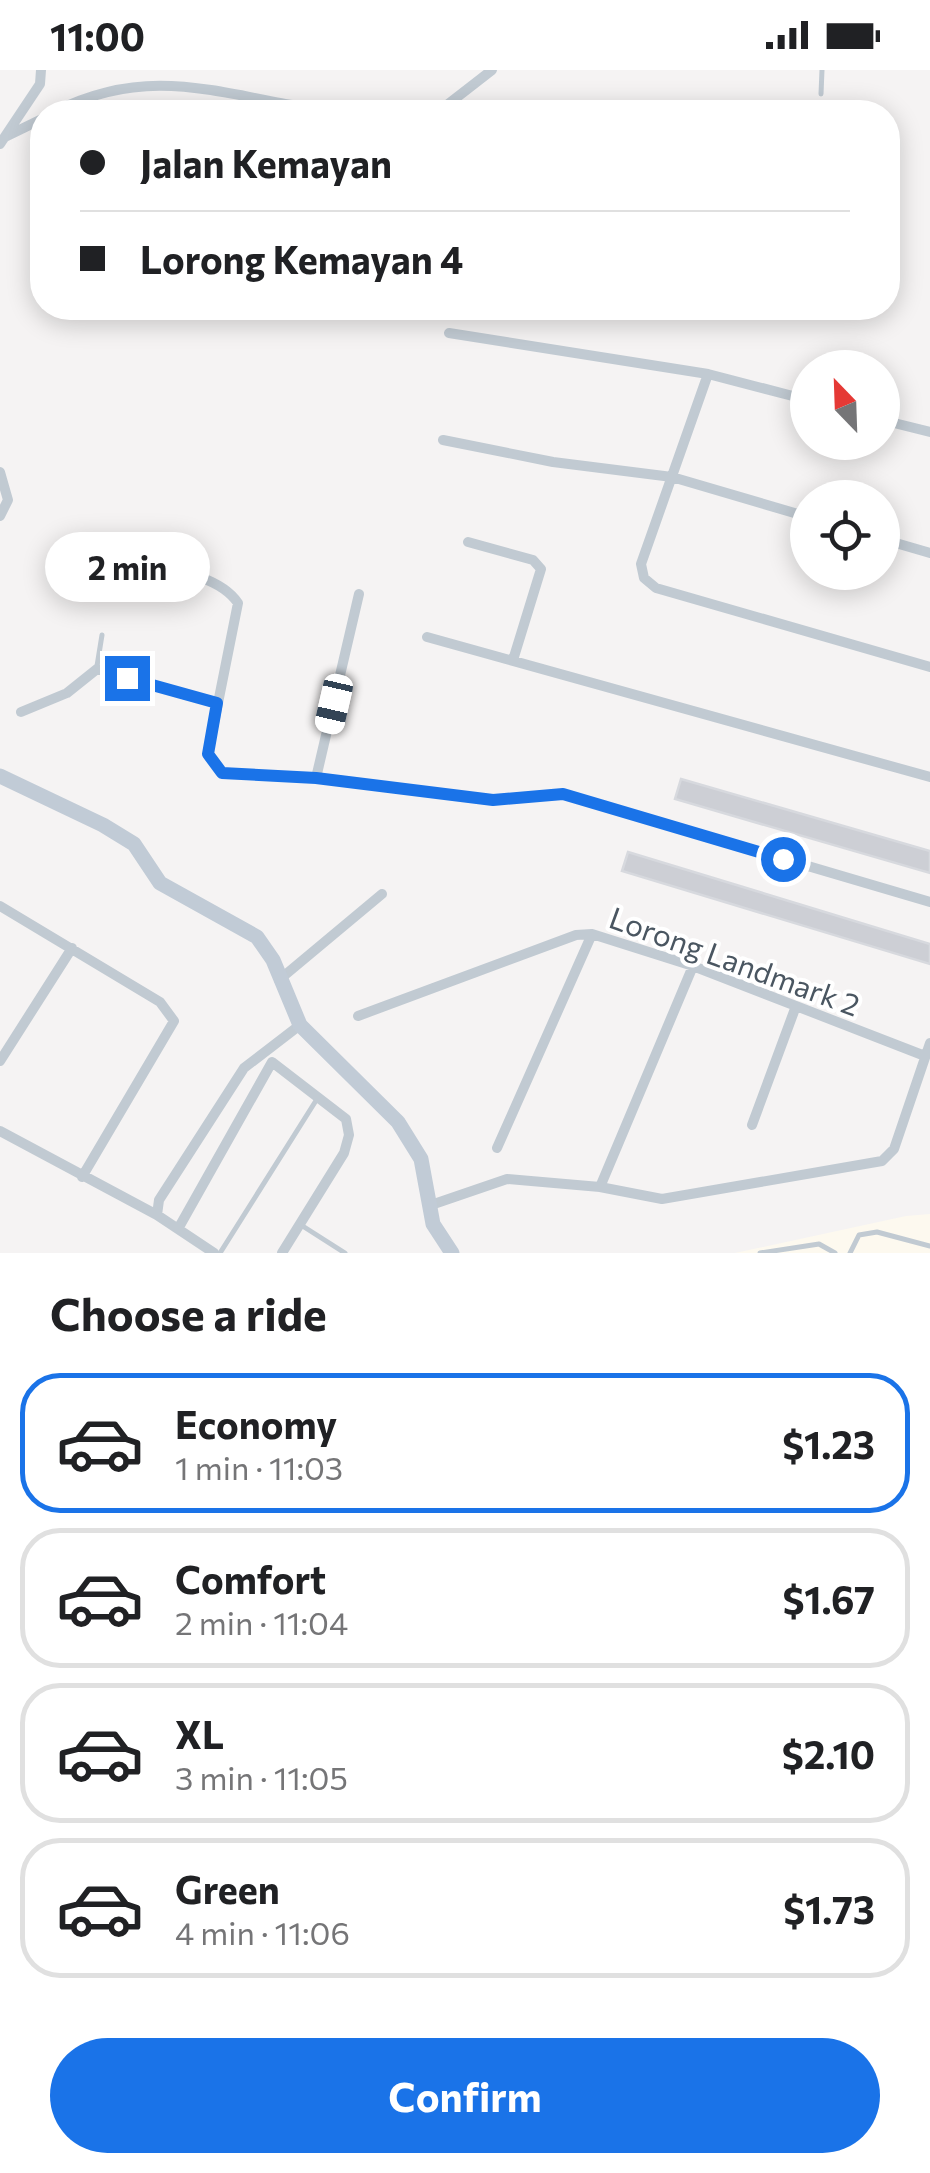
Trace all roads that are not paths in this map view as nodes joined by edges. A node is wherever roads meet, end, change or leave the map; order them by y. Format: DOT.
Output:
graph roads {
  1 [pos="41,70"];
  2 [pos="492,70"];
  3 [pos="822,70"];
  4 [pos="822,94"];
  5 [pos="77,100"];
  6 [pos="285,100"];
  7 [pos="453,100"];
  8 [pos="30,125"];
  9 [pos="2,140"];
  10 [pos="449,333"];
  11 [pos="708,374"];
  12 [pos="790,395"];
  13 [pos="900,424"];
  14 [pos="930,432"];
  15 [pos="442,440"];
  16 [pos="0,472"];
  17 [pos="672,477"];
  18 [pos="790,511"];
  19 [pos="0,516"];
  20 [pos="468,542"];
  21 [pos="900,543"];
  22 [pos="930,552"];
  23 [pos="136,564"];
  24 [pos="359,594"];
  25 [pos="102,635"];
  26 [pos="427,637"];
  27 [pos="513,660"];
  28 [pos="930,667"];
  29 [pos="97,669"];
  30 [pos="217,703"];
  31 [pos="20,712"];
  32 [pos="0,776"];
  33 [pos="316,778"];
  34 [pos="930,778"];
  35 [pos="382,894"];
  36 [pos="930,902"];
  37 [pos="0,906"];
  38 [pos="592,934"];
  39 [pos="72,948"];
  40 [pos="693,966"];
  41 [pos="278,981"];
  42 [pos="796,1006"];
  43 [pos="358,1016"];
  44 [pos="300,1026"];
  45 [pos="930,1043"];
  46 [pos="925,1056"];
  47 [pos="0,1061"];
  48 [pos="318,1097"];
  49 [pos="752,1124"];
  50 [pos="4,1133"];
  51 [pos="497,1148"];
  52 [pos="0,1150"];
  53 [pos="82,1177"];
  54 [pos="600,1187"];
  55 [pos="431,1205"];
  56 [pos="157,1215"];
  57 [pos="298,1224"];
  58 [pos="178,1230"];
  59 [pos="930,1246"];
  60 [pos="217,1253"];
  61 [pos="282,1253"];
  62 [pos="345,1253"];
  63 [pos="452,1253"];
  64 [pos="760,1253"];
  65 [pos="834,1253"];
  66 [pos="850,1253"];
  1 -- 9 [label="street"];
  2 -- 7 [label="street"];
  3 -- 4 [label="lane"];
  5 -- 6 [label="street"];
  8 -- 9 [label="street"];
  10 -- 11 [label="street"];
  11 -- 12 [label="street"];
  11 -- 17 [label="street"];
  13 -- 14 [label="street"];
  15 -- 17 [label="street"];
  16 -- 19 [label="street"];
  17 -- 18 [label="street"];
  17 -- 28 [label="street"];
  20 -- 27 [label="street"];
  21 -- 22 [label="street"];
  23 -- 30 [label="street"];
  24 -- 33 [label="street"];
  25 -- 29 [label="lane"];
  26 -- 27 [label="street"];
  27 -- 34 [label="street"];
  29 -- 30 [label="street"];
  29 -- 31 [label="street"];
  30 -- 33 [label="street"];
  32 -- 41 [label="main road"];
  33 -- 36 [label="street"];
  35 -- 41 [label="street"];
  37 -- 39 [label="street"];
  38 -- 40 [label="street, Lorong Landmark 2"];
  38 -- 43 [label="street, Lorong Landmark 2"];
  38 -- 51 [label="street"];
  39 -- 47 [label="street"];
  39 -- 53 [label="street"];
  40 -- 42 [label="street, Lorong Landmark 2"];
  40 -- 54 [label="street"];
  41 -- 44 [label="main road"];
  42 -- 46 [label="street, Lorong Landmark 2"];
  42 -- 49 [label="street"];
  44 -- 55 [label="main road"];
  44 -- 56 [label="street"];
  45 -- 46 [label="street"];
  46 -- 54 [label="street"];
  48 -- 57 [label="street"];
  48 -- 58 [label="street"];
  48 -- 60 [label="lane"];
  50 -- 52 [label="street"];
  50 -- 53 [label="street"];
  53 -- 56 [label="street"];
  54 -- 55 [label="street"];
  55 -- 63 [label="main road"];
  56 -- 58 [label="street"];
  57 -- 61 [label="street"];
  57 -- 62 [label="lane"];
  58 -- 60 [label="street"];
  59 -- 66 [label="lane"];
  64 -- 65 [label="lane"];
}
